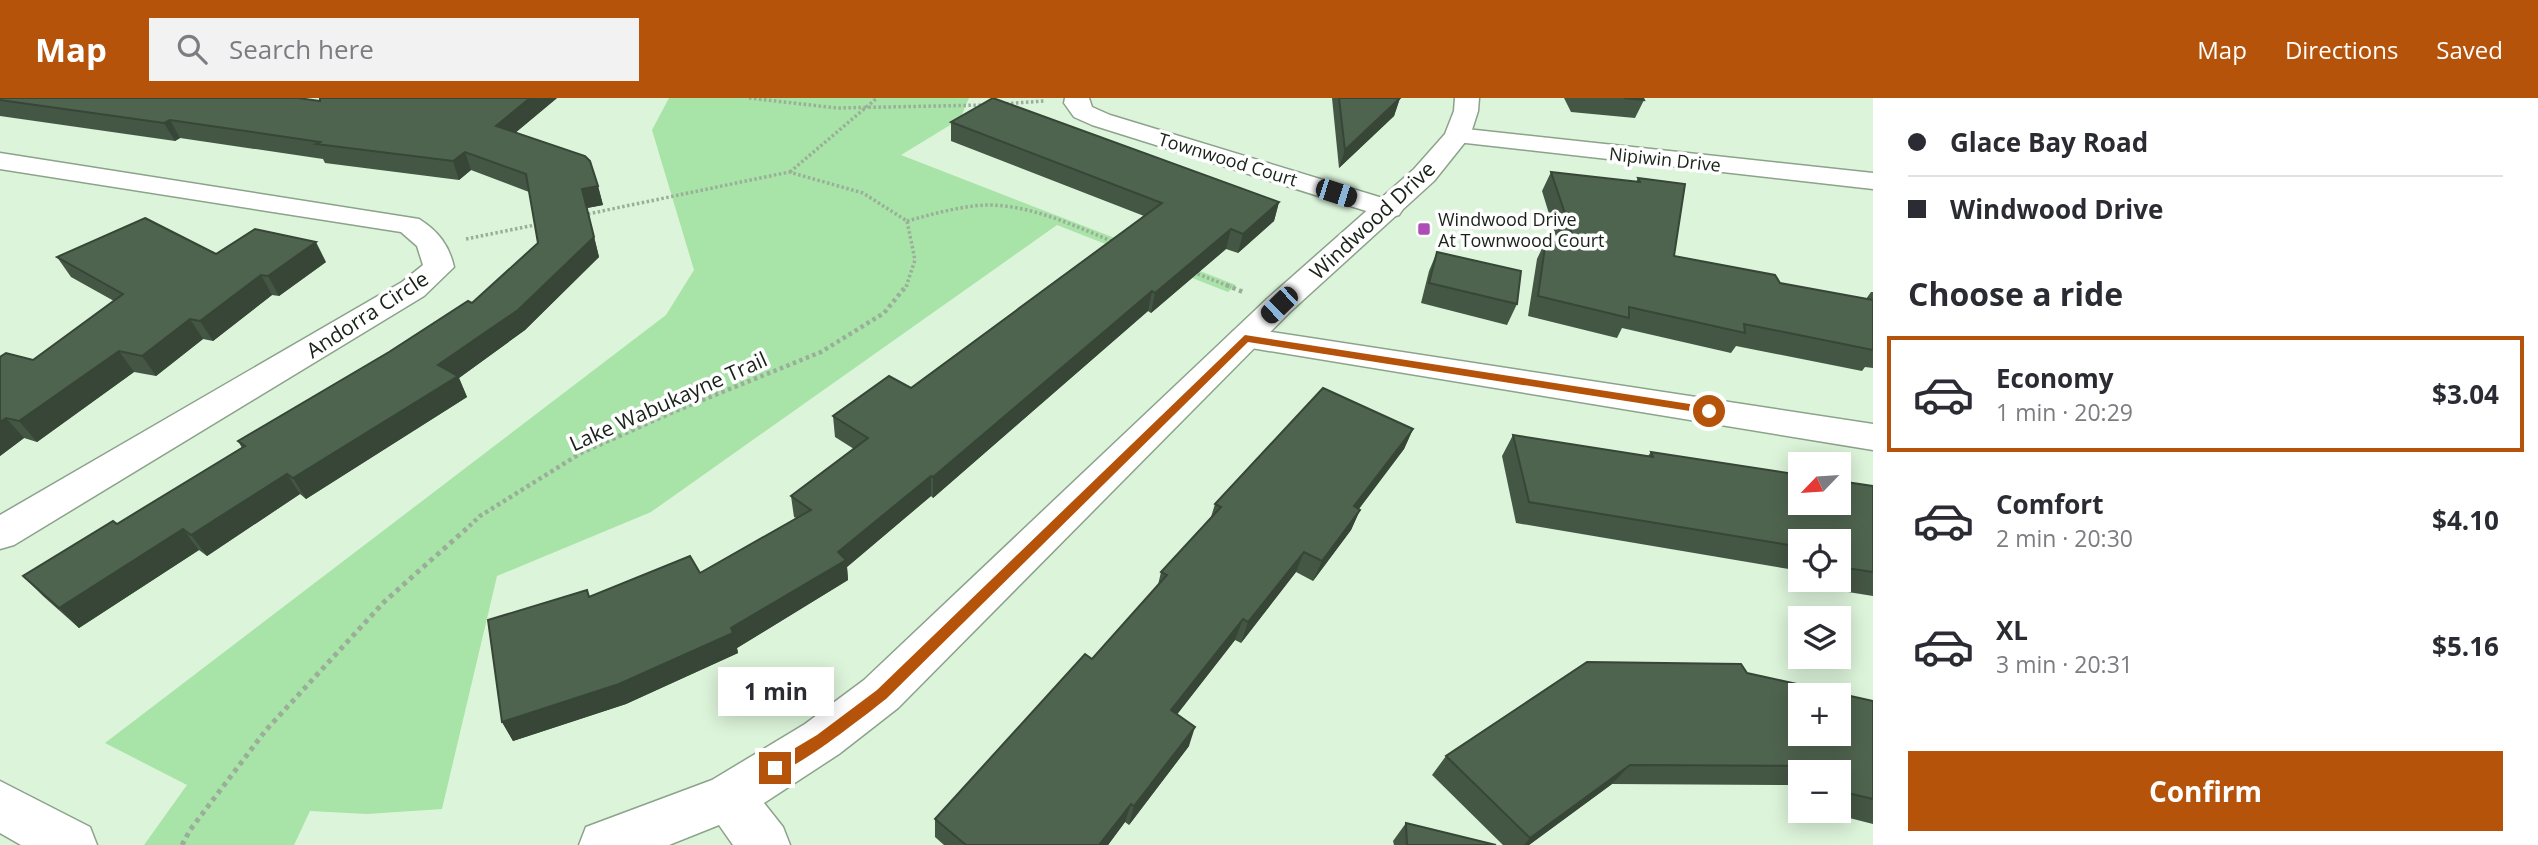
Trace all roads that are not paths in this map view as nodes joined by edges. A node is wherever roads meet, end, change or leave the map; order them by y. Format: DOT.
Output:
graph roads {
  1 [pos="1077,98"];
  2 [pos="1467,98"];
  3 [pos="1457,136"];
  4 [pos="0,161"];
  5 [pos="1873,181"];
  6 [pos="1388,209"];
  7 [pos="1245,338"];
  8 [pos="1873,436"];
  9 [pos="0,534"];
  10 [pos="729,797"];
  11 [pos="0,805"];
  12 [pos="71,845"];
  13 [pos="605,845"];
  14 [pos="764,845"];
  1 -- 6 [label="street, Townwood Court"];
  2 -- 3 [label="street, Windwood Drive"];
  3 -- 5 [label="street, Nipiwin Drive"];
  3 -- 6 [label="street, Windwood Drive"];
  4 -- 9 [label="street, Andorra Circle"];
  6 -- 7 [label="street, Windwood Drive"];
  7 -- 8 [label="street"];
  7 -- 10 [label="street, Windwood Drive"];
  10 -- 13 [label="street, Windwood Drive"];
  10 -- 14 [label="street"];
  11 -- 12 [label="street"];
}
